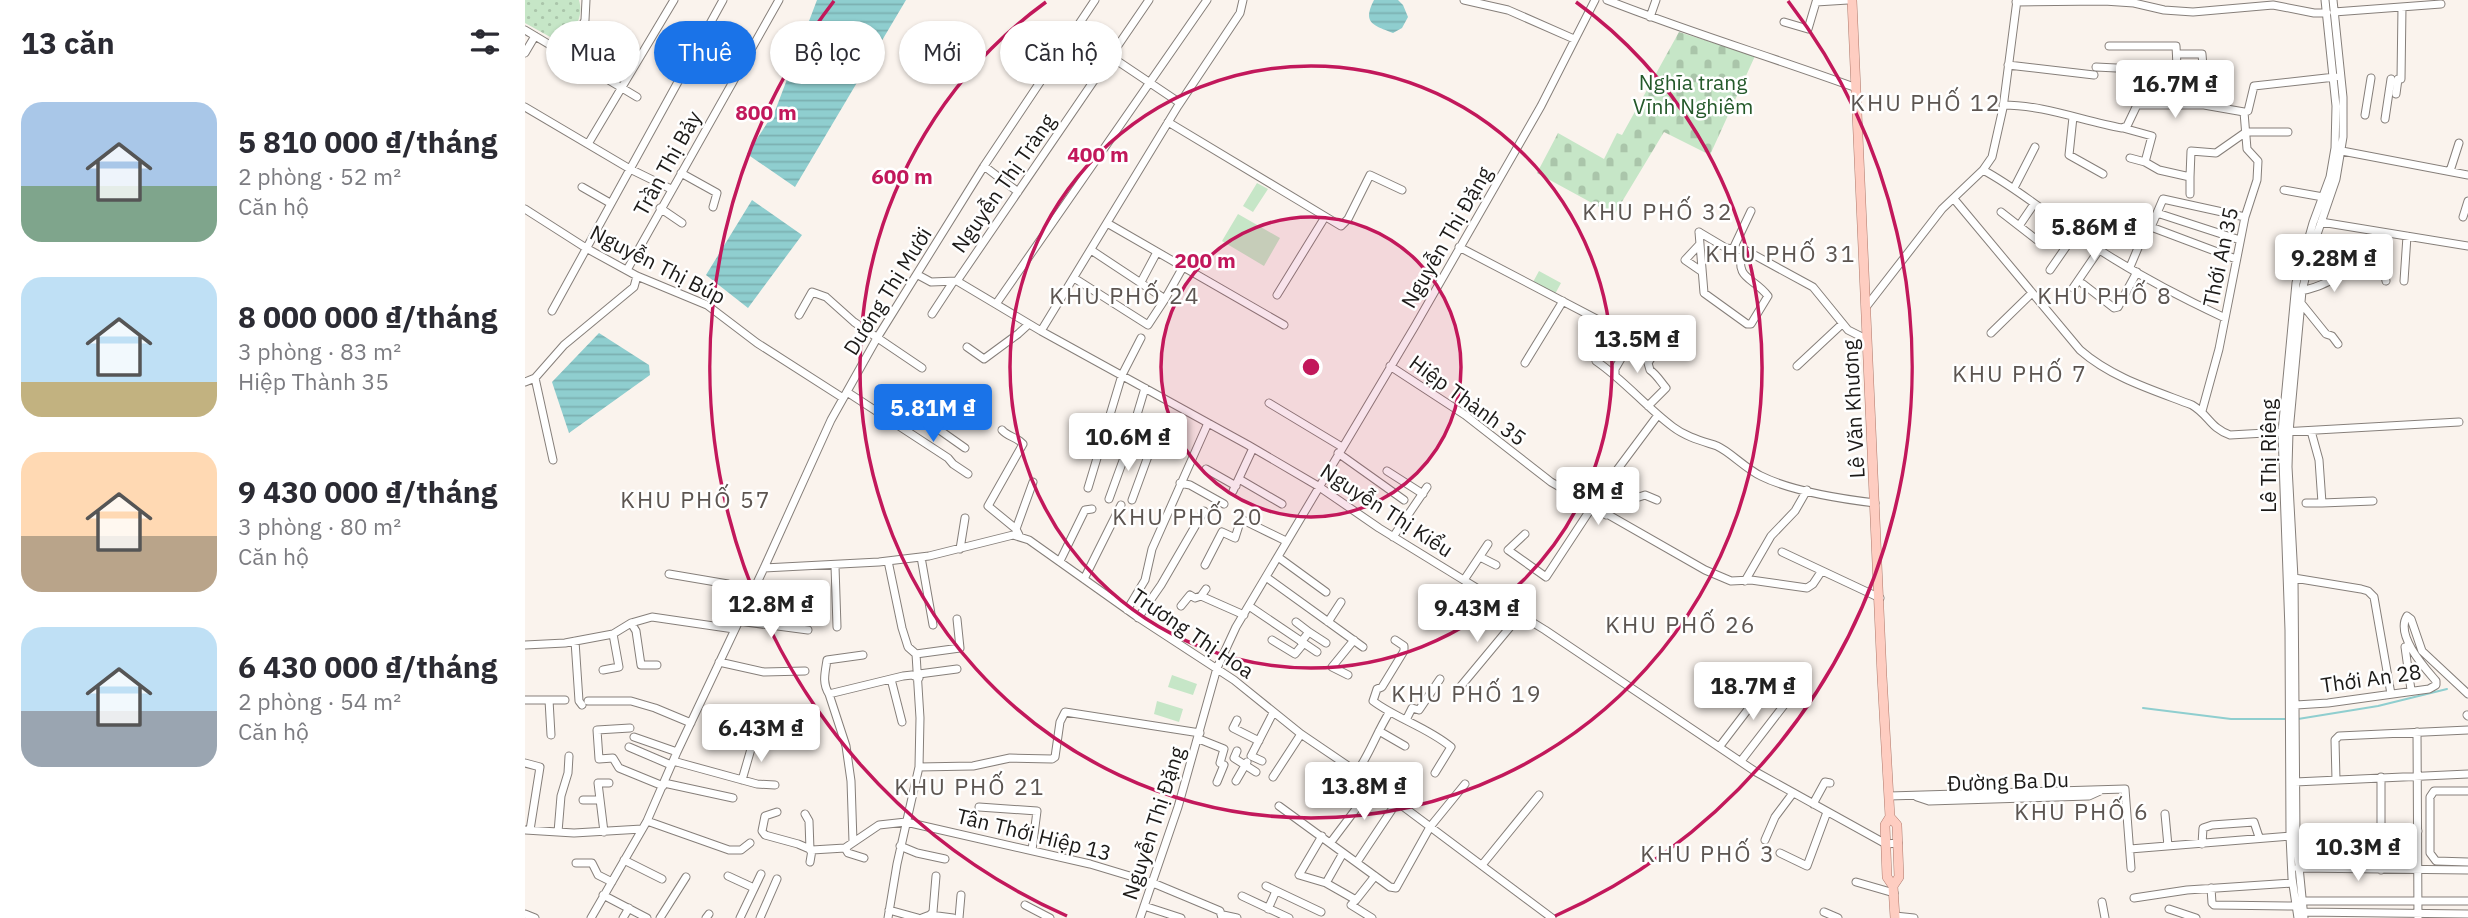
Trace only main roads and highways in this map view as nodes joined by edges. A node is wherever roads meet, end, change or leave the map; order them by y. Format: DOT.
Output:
graph roads {
  1 [pos="1850,0"];
  2 [pos="1890,817"];
  3 [pos="1893,890"];
  4 [pos="1895,917"];
  1 -- 2 [label="main road, Lê Văn Khương"];
  2 -- 3 [label="main road, Lê Văn Khương"];
  2 -- 3 [label="main road, Lê Văn Khương"];
  3 -- 4 [label="main road, Lê Văn Khương"];
}
